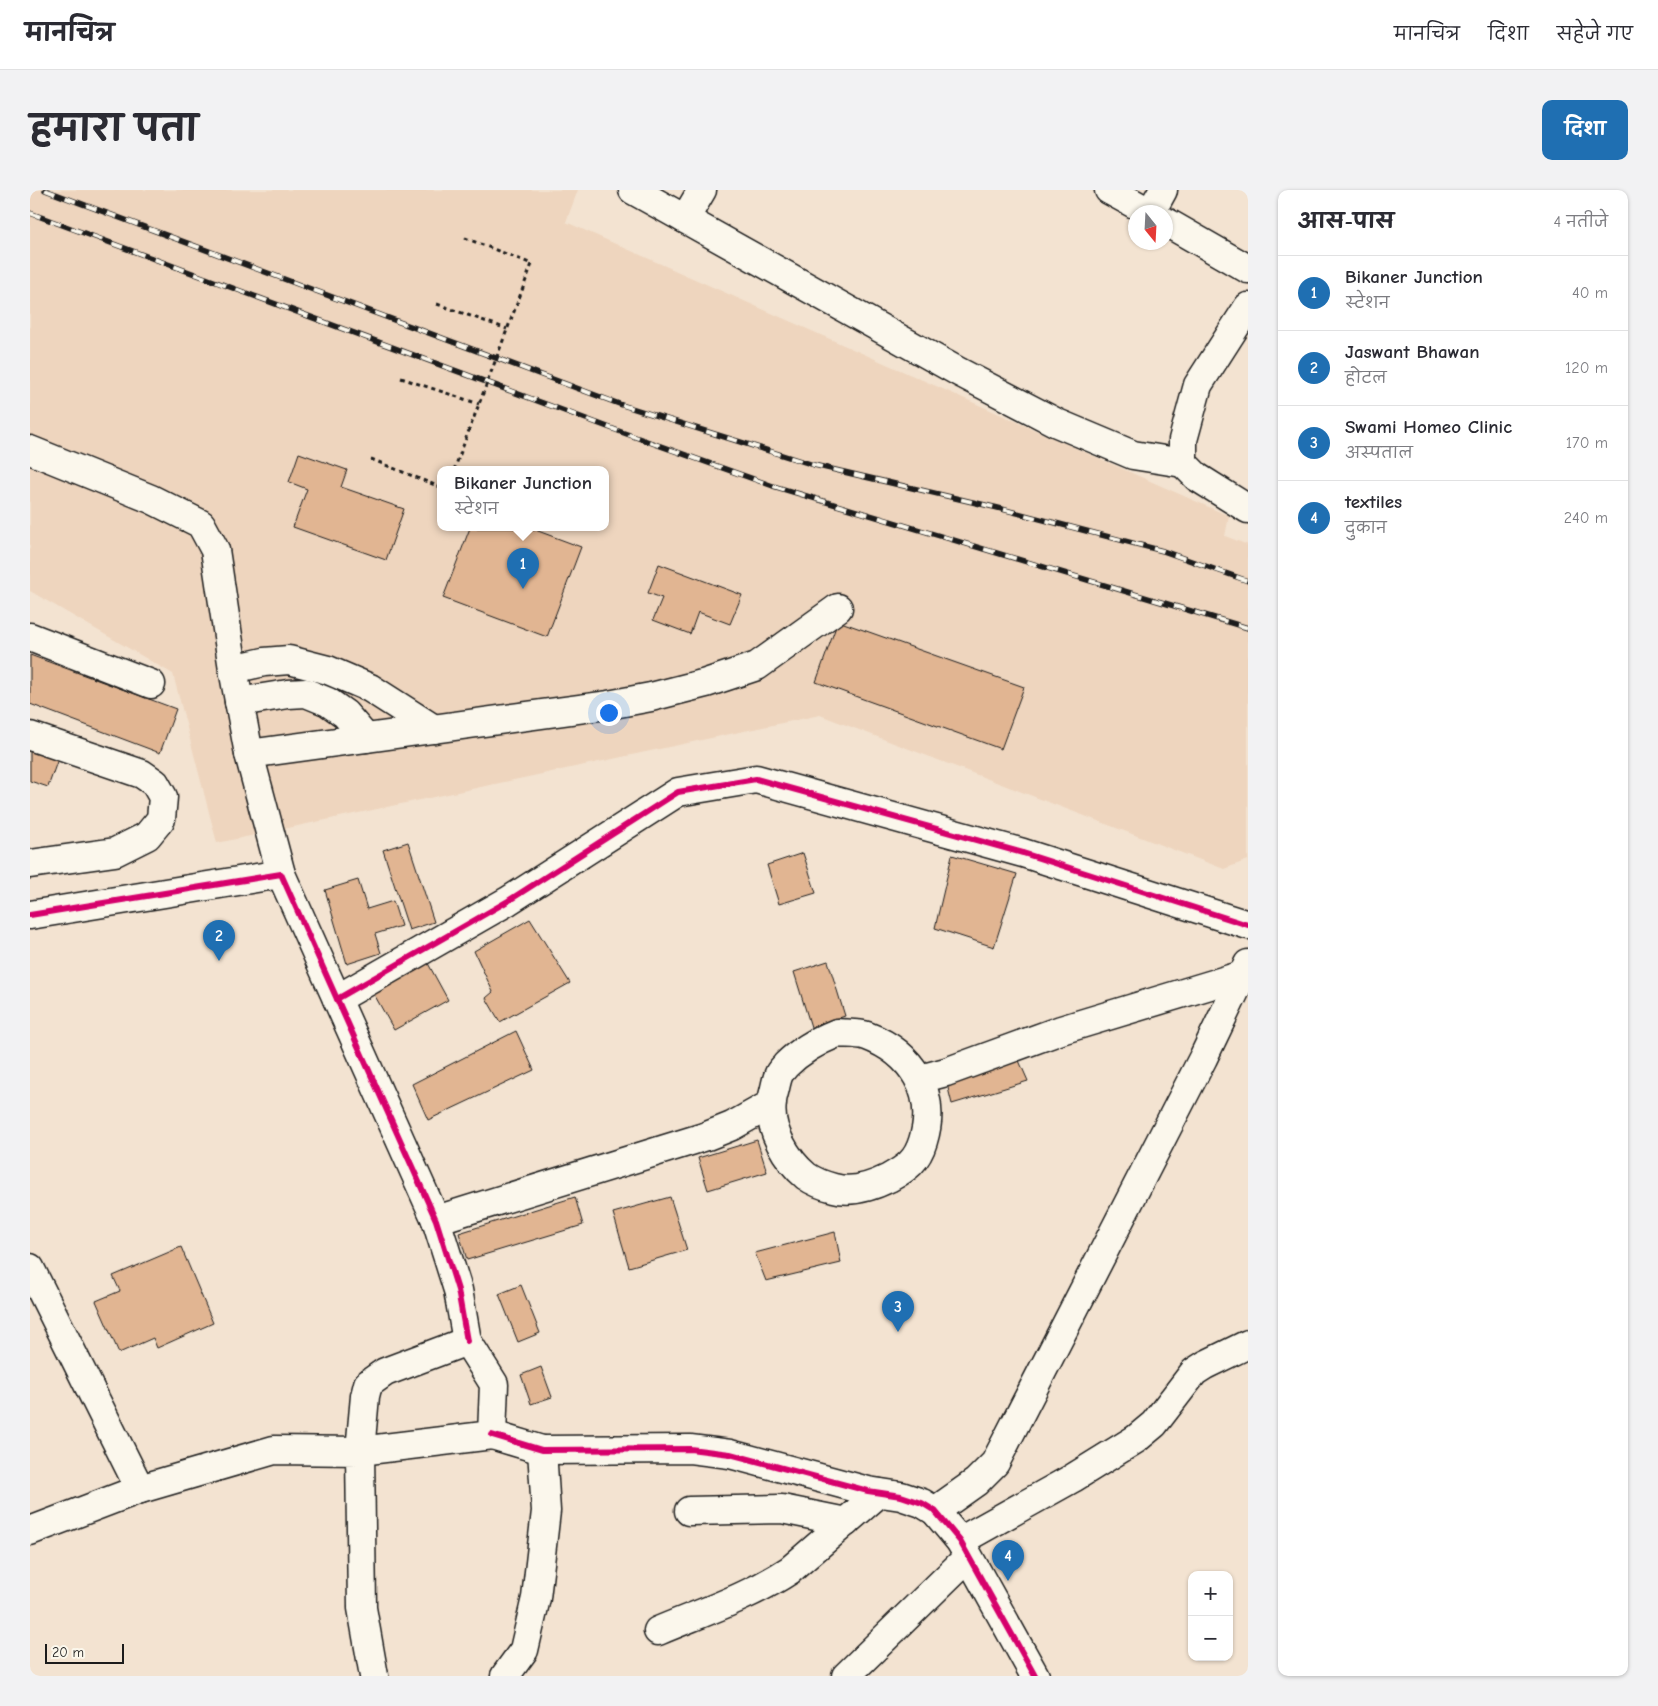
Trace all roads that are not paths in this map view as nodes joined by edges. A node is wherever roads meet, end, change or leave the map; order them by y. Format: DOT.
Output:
graph roads {
  1 [pos="634,190"];
  2 [pos="702,190"];
  3 [pos="1109,190"];
  4 [pos="1163,190"];
  5 [pos="1137,205"];
  6 [pos="1154,205"];
  7 [pos="685,219"];
  8 [pos="1173,226"];
  9 [pos="1248,269"];
  10 [pos="1248,307"];
  11 [pos="30,450"];
  12 [pos="1183,462"];
  13 [pos="1248,509"];
  14 [pos="838,608"];
  15 [pos="30,637"];
  16 [pos="233,668"];
  17 [pos="151,684"];
  18 [pos="239,702"];
  19 [pos="434,729"];
  20 [pos="30,736"];
  21 [pos="366,738"];
  22 [pos="249,754"];
  23 [pos="30,864"];
  24 [pos="281,874"];
  25 [pos="30,915"];
  26 [pos="1248,925"];
  27 [pos="1245,970"];
  28 [pos="337,999"];
  29 [pos="920,1079"];
  30 [pos="771,1104"];
  31 [pos="436,1220"];
  32 [pos="30,1268"];
  33 [pos="467,1341"];
  34 [pos="1248,1344"];
  35 [pos="492,1435"];
  36 [pos="542,1450"];
  37 [pos="360,1451"];
  38 [pos="140,1488"];
  39 [pos="879,1493"];
  40 [pos="689,1511"];
  41 [pos="936,1511"];
  42 [pos="846,1522"];
  43 [pos="30,1531"];
  44 [pos="964,1549"];
  45 [pos="658,1631"];
  46 [pos="374,1676"];
  47 [pos="505,1676"];
  48 [pos="846,1676"];
  49 [pos="1035,1676"];
  1 -- 7 [label="street"];
  2 -- 7 [label="street"];
  3 -- 5 [label="street"];
  4 -- 6 [label="street"];
  7 -- 12 [label="street"];
  8 -- 9 [label="street"];
  10 -- 12 [label="street"];
  11 -- 16 [label="street"];
  12 -- 13 [label="street"];
  14 -- 19 [label="street"];
  15 -- 17 [label="street"];
  16 -- 18 [label="street"];
  16 -- 19 [label="street"];
  18 -- 21 [label="street"];
  18 -- 22 [label="street"];
  19 -- 21 [label="street"];
  20 -- 23 [label="street"];
  21 -- 22 [label="street"];
  22 -- 24 [label="street"];
  24 -- 25 [label="street"];
  24 -- 28 [label="street"];
  26 -- 28 [label="street"];
  27 -- 29 [label="street"];
  27 -- 41 [label="street"];
  28 -- 31 [label="street"];
  29 -- 30 [label="street"];
  29 -- 30 [label="street"];
  30 -- 31 [label="street"];
  31 -- 33 [label="street"];
  32 -- 38 [label="street"];
  33 -- 35 [label="street"];
  33 -- 37 [label="street"];
  34 -- 44 [label="street"];
  35 -- 36 [label="street"];
  35 -- 37 [label="street"];
  36 -- 39 [label="street"];
  36 -- 47 [label="street"];
  37 -- 38 [label="street"];
  37 -- 46 [label="street"];
  38 -- 43 [label="street"];
  39 -- 41 [label="street"];
  39 -- 42 [label="street"];
  40 -- 42 [label="street"];
  41 -- 44 [label="street"];
  42 -- 45 [label="street"];
  44 -- 48 [label="street"];
  44 -- 49 [label="street"];
}
